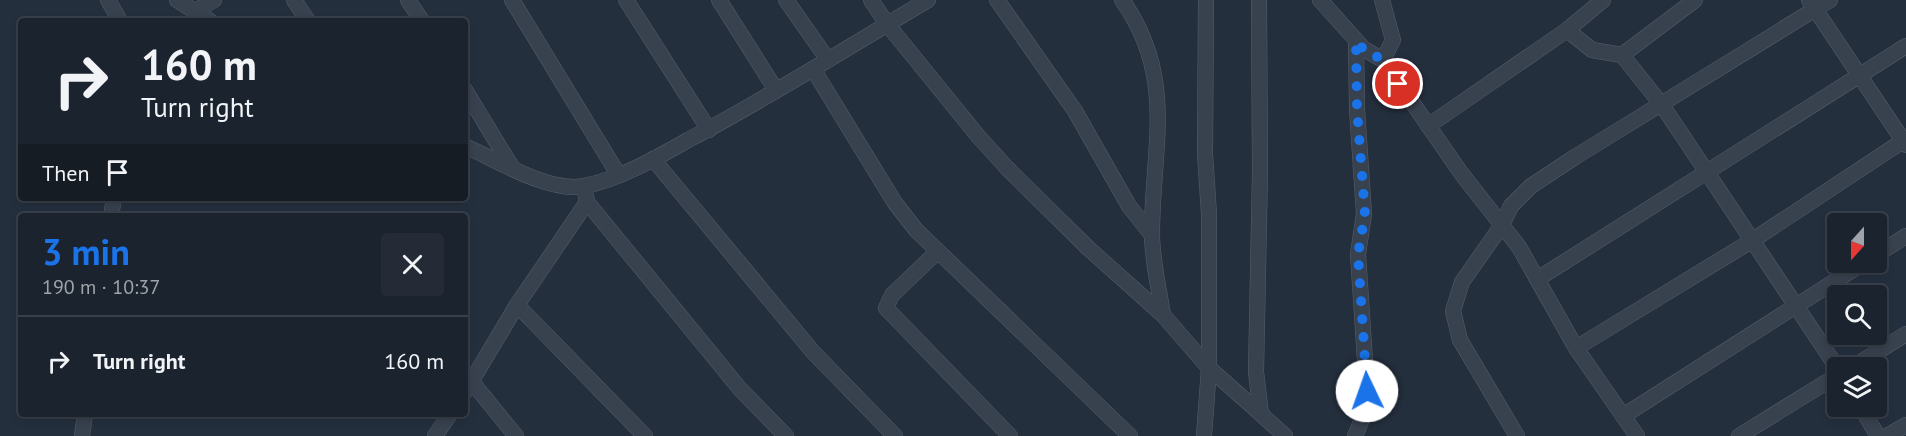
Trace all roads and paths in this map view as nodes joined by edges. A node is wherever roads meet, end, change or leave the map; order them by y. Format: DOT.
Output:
graph roads {
  1 [pos="108,0"];
  2 [pos="177,0"];
  3 [pos="214,0"];
  4 [pos="294,0"];
  5 [pos="408,0"];
  6 [pos="512,0"];
  7 [pos="626,0"];
  8 [pos="719,0"];
  9 [pos="786,0"];
  10 [pos="871,0"];
  11 [pos="928,0"];
  12 [pos="997,0"];
  13 [pos="1122,0"];
  14 [pos="1206,0"];
  15 [pos="1259,0"];
  16 [pos="1320,0"];
  17 [pos="1382,0"];
  18 [pos="1603,0"];
  19 [pos="1695,0"];
  20 [pos="1830,0"];
  21 [pos="1812,5"];
  22 [pos="1585,6"];
  23 [pos="194,12"];
  24 [pos="118,18"];
  25 [pos="205,18"];
  26 [pos="306,18"];
  27 [pos="420,18"];
  28 [pos="887,24"];
  29 [pos="1567,30"];
  30 [pos="1356,41"];
  31 [pos="1906,46"];
  32 [pos="1622,55"];
  33 [pos="828,60"];
  34 [pos="1383,60"];
  35 [pos="813,69"];
  36 [pos="1859,77"];
  37 [pos="776,90"];
  38 [pos="468,95"];
  39 [pos="1662,105"];
  40 [pos="1428,126"];
  41 [pos="709,130"];
  42 [pos="1905,142"];
  43 [pos="468,147"];
  44 [pos="653,159"];
  45 [pos="513,169"];
  46 [pos="1706,172"];
  47 [pos="618,174"];
  48 [pos="584,186"];
  49 [pos="587,202"];
  50 [pos="1502,225"];
  51 [pos="1152,235"];
  52 [pos="1906,236"];
  53 [pos="1753,240"];
  54 [pos="1887,248"];
  55 [pos="938,252"];
  56 [pos="1848,273"];
  57 [pos="1539,278"];
  58 [pos="517,305"];
  59 [pos="1797,306"];
  60 [pos="1163,315"];
  61 [pos="1906,334"];
  62 [pos="1576,348"];
  63 [pos="1830,357"];
  64 [pos="1869,357"];
  65 [pos="1209,368"];
  66 [pos="1827,382"];
  67 [pos="469,387"];
  68 [pos="1261,414"];
  69 [pos="1623,416"];
  70 [pos="85,417"];
  71 [pos="448,417"];
  72 [pos="1867,417"];
  73 [pos="1906,425"];
  74 [pos="82,436"];
  75 [pos="435,436"];
  76 [pos="516,436"];
  77 [pos="645,436"];
  78 [pos="786,436"];
  79 [pos="895,436"];
  80 [pos="1010,436"];
  81 [pos="1130,436"];
  82 [pos="1204,436"];
  83 [pos="1285,436"];
  84 [pos="1355,436"];
  85 [pos="1517,436"];
  86 [pos="1637,436"];
  87 [pos="1738,436"];
  88 [pos="1878,436"];
  89 [pos="1887,436"];
  1 -- 24 [label="street"];
  2 -- 23 [label="street"];
  3 -- 23 [label="street"];
  4 -- 26 [label="street"];
  5 -- 27 [label="street"];
  6 -- 47 [label="street"];
  7 -- 41 [label="street"];
  8 -- 37 [label="street"];
  9 -- 33 [label="street"];
  10 -- 28 [label="street"];
  11 -- 28 [label="street"];
  12 -- 51 [label="street"];
  13 -- 51 [label="street"];
  14 -- 65 [label="street"];
  15 -- 68 [label="street"];
  16 -- 30 [label="street"];
  17 -- 34 [label="street"];
  18 -- 22 [label="street"];
  19 -- 32 [label="street"];
  20 -- 21 [label="street"];
  21 -- 36 [label="street"];
  21 -- 39 [label="street"];
  22 -- 29 [label="street"];
  23 -- 25 [label="street"];
  28 -- 33 [label="street"];
  28 -- 60 [label="street"];
  29 -- 32 [label="street"];
  29 -- 40 [label="street"];
  30 -- 34 [label="street"];
  30 -- 84 [label="street"];
  31 -- 36 [label="street"];
  32 -- 39 [label="street"];
  33 -- 35 [label="street"];
  34 -- 40 [label="street"];
  35 -- 37 [label="street"];
  35 -- 55 [label="street"];
  36 -- 42 [label="street"];
  36 -- 46 [label="street"];
  37 -- 41 [label="street"];
  38 -- 45 [label="street"];
  39 -- 46 [label="street"];
  39 -- 50 [label="street"];
  40 -- 50 [label="street"];
  41 -- 44 [label="street"];
  42 -- 53 [label="street"];
  43 -- 45 [label="street"];
  44 -- 47 [label="street"];
  44 -- 79 [label="street"];
  45 -- 48 [label="street"];
  46 -- 53 [label="street"];
  46 -- 57 [label="street"];
  47 -- 48 [label="street"];
  48 -- 49 [label="street"];
  49 -- 58 [label="street"];
  49 -- 78 [label="street"];
  50 -- 57 [label="street"];
  50 -- 85 [label="street"];
  51 -- 60 [label="street"];
  52 -- 54 [label="street"];
  53 -- 59 [label="street"];
  53 -- 62 [label="street"];
  55 -- 80 [label="street"];
  55 -- 81 [label="street"];
  56 -- 59 [label="street"];
  57 -- 62 [label="street"];
  58 -- 67 [label="street"];
  58 -- 77 [label="street"];
  59 -- 63 [label="street"];
  59 -- 69 [label="street"];
  60 -- 65 [label="street"];
  61 -- 64 [label="street"];
  62 -- 69 [label="street"];
  65 -- 68 [label="street"];
  65 -- 82 [label="street"];
  66 -- 87 [label="street"];
  67 -- 76 [label="street"];
  68 -- 83 [label="street"];
  69 -- 86 [label="street"];
  70 -- 74 [label="street"];
  71 -- 75 [label="street"];
  72 -- 88 [label="street"];
  73 -- 89 [label="street"];
}
